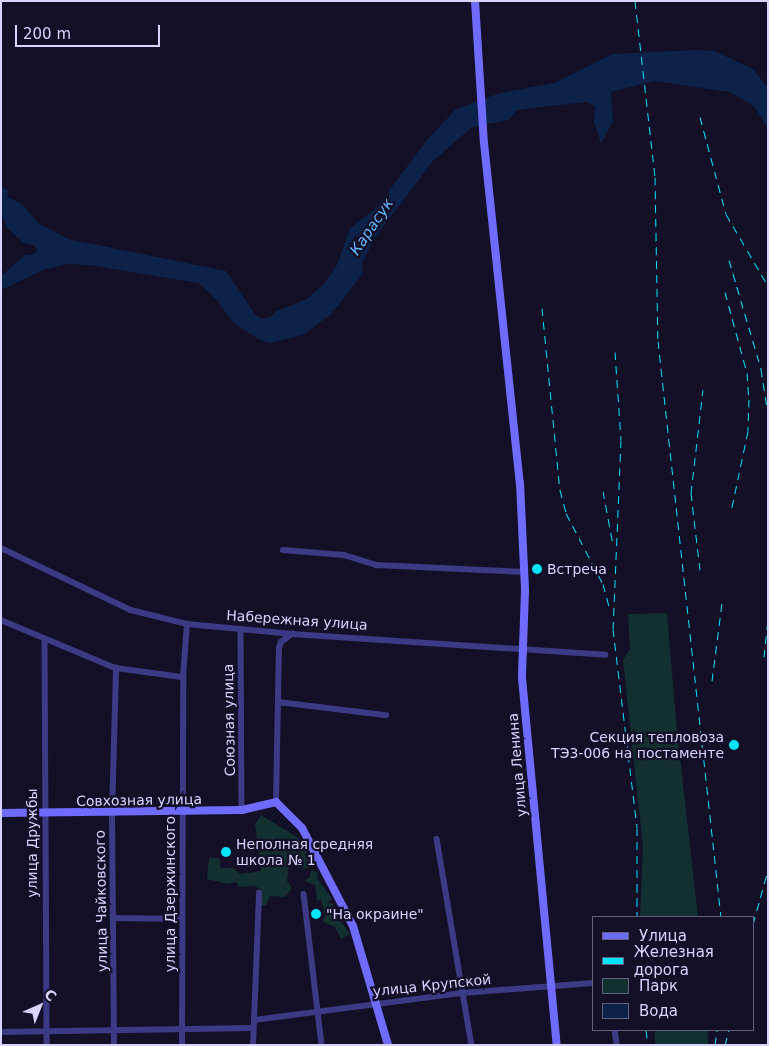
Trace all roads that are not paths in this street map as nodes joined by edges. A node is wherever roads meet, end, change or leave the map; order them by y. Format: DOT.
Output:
graph roads {
  1 [pos="475,1"];
  2 [pos="1,548"];
  3 [pos="283,550"];
  4 [pos="524,572"];
  5 [pos="1,620"];
  6 [pos="187,624"];
  7 [pos="241,629"];
  8 [pos="292,634"];
  9 [pos="44,640"];
  10 [pos="522,649"];
  11 [pos="605,655"];
  12 [pos="116,668"];
  13 [pos="183,677"];
  14 [pos="278,702"];
  15 [pos="386,715"];
  16 [pos="276,802"];
  17 [pos="242,810"];
  18 [pos="183,812"];
  19 [pos="1,813"];
  20 [pos="44,813"];
  21 [pos="112,814"];
  22 [pos="437,839"];
  23 [pos="259,893"];
  24 [pos="304,894"];
  25 [pos="114,918"];
  26 [pos="182,920"];
  27 [pos="592,983"];
  28 [pos="551,986"];
  29 [pos="462,993"];
  30 [pos="376,1003"];
  31 [pos="317,1012"];
  32 [pos="254,1020"];
  33 [pos="114,1028"];
  34 [pos="253,1028"];
  35 [pos="182,1029"];
  36 [pos="47,1030"];
  37 [pos="615,1031"];
  38 [pos="1,1032"];
  39 [pos="47,1045"];
  40 [pos="114,1045"];
  41 [pos="182,1045"];
  42 [pos="253,1045"];
  43 [pos="322,1045"];
  44 [pos="388,1045"];
  45 [pos="472,1045"];
  46 [pos="557,1045"];
  47 [pos="617,1045"];
  1 -- 4 [label="main road, улица Ленина"];
  2 -- 6 [label="street, Набережная улица"];
  3 -- 4 [label="street"];
  4 -- 10 [label="main road, улица Ленина"];
  5 -- 9 [label="street"];
  6 -- 7 [label="street, Набережная улица"];
  6 -- 13 [label="street, улица Дзержинского"];
  7 -- 8 [label="street, Набережная улица"];
  7 -- 17 [label="street, Союзная улица"];
  8 -- 10 [label="street, Набережная улица"];
  8 -- 14 [label="street"];
  9 -- 12 [label="street"];
  9 -- 20 [label="street, улица Дружбы"];
  10 -- 11 [label="street, Набережная улица"];
  10 -- 28 [label="main road, улица Ленина"];
  12 -- 13 [label="street"];
  12 -- 21 [label="street, улица Чайковского"];
  13 -- 18 [label="street, улица Дзержинского"];
  14 -- 15 [label="street"];
  14 -- 16 [label="street"];
  16 -- 17 [label="main road, Совхозная улица"];
  16 -- 30 [label="main road"];
  17 -- 18 [label="main road, Совхозная улица"];
  18 -- 21 [label="main road, Совхозная улица"];
  18 -- 26 [label="street, улица Дзержинского"];
  19 -- 20 [label="main road, Совхозная улица"];
  20 -- 21 [label="main road, Совхозная улица"];
  20 -- 36 [label="street, улица Дружбы"];
  21 -- 25 [label="street, улица Чайковского"];
  22 -- 29 [label="street"];
  23 -- 32 [label="street"];
  24 -- 31 [label="street"];
  25 -- 26 [label="street"];
  25 -- 33 [label="street, улица Чайковского"];
  26 -- 35 [label="street, улица Дзержинского"];
  27 -- 28 [label="street, улица Крупской"];
  28 -- 29 [label="street, улица Крупской"];
  28 -- 46 [label="main road, улица Ленина"];
  29 -- 30 [label="street, улица Крупской"];
  29 -- 45 [label="street"];
  30 -- 31 [label="street, улица Крупской"];
  30 -- 44 [label="main road"];
  31 -- 32 [label="street, улица Крупской"];
  31 -- 43 [label="street"];
  32 -- 34 [label="street"];
  33 -- 35 [label="street"];
  33 -- 36 [label="street"];
  33 -- 40 [label="street, улица Чайковского"];
  34 -- 35 [label="street"];
  34 -- 42 [label="street"];
  35 -- 41 [label="street, улица Дзержинского"];
  36 -- 38 [label="street"];
  36 -- 39 [label="street, улица Дружбы"];
  37 -- 47 [label="street"];
}
